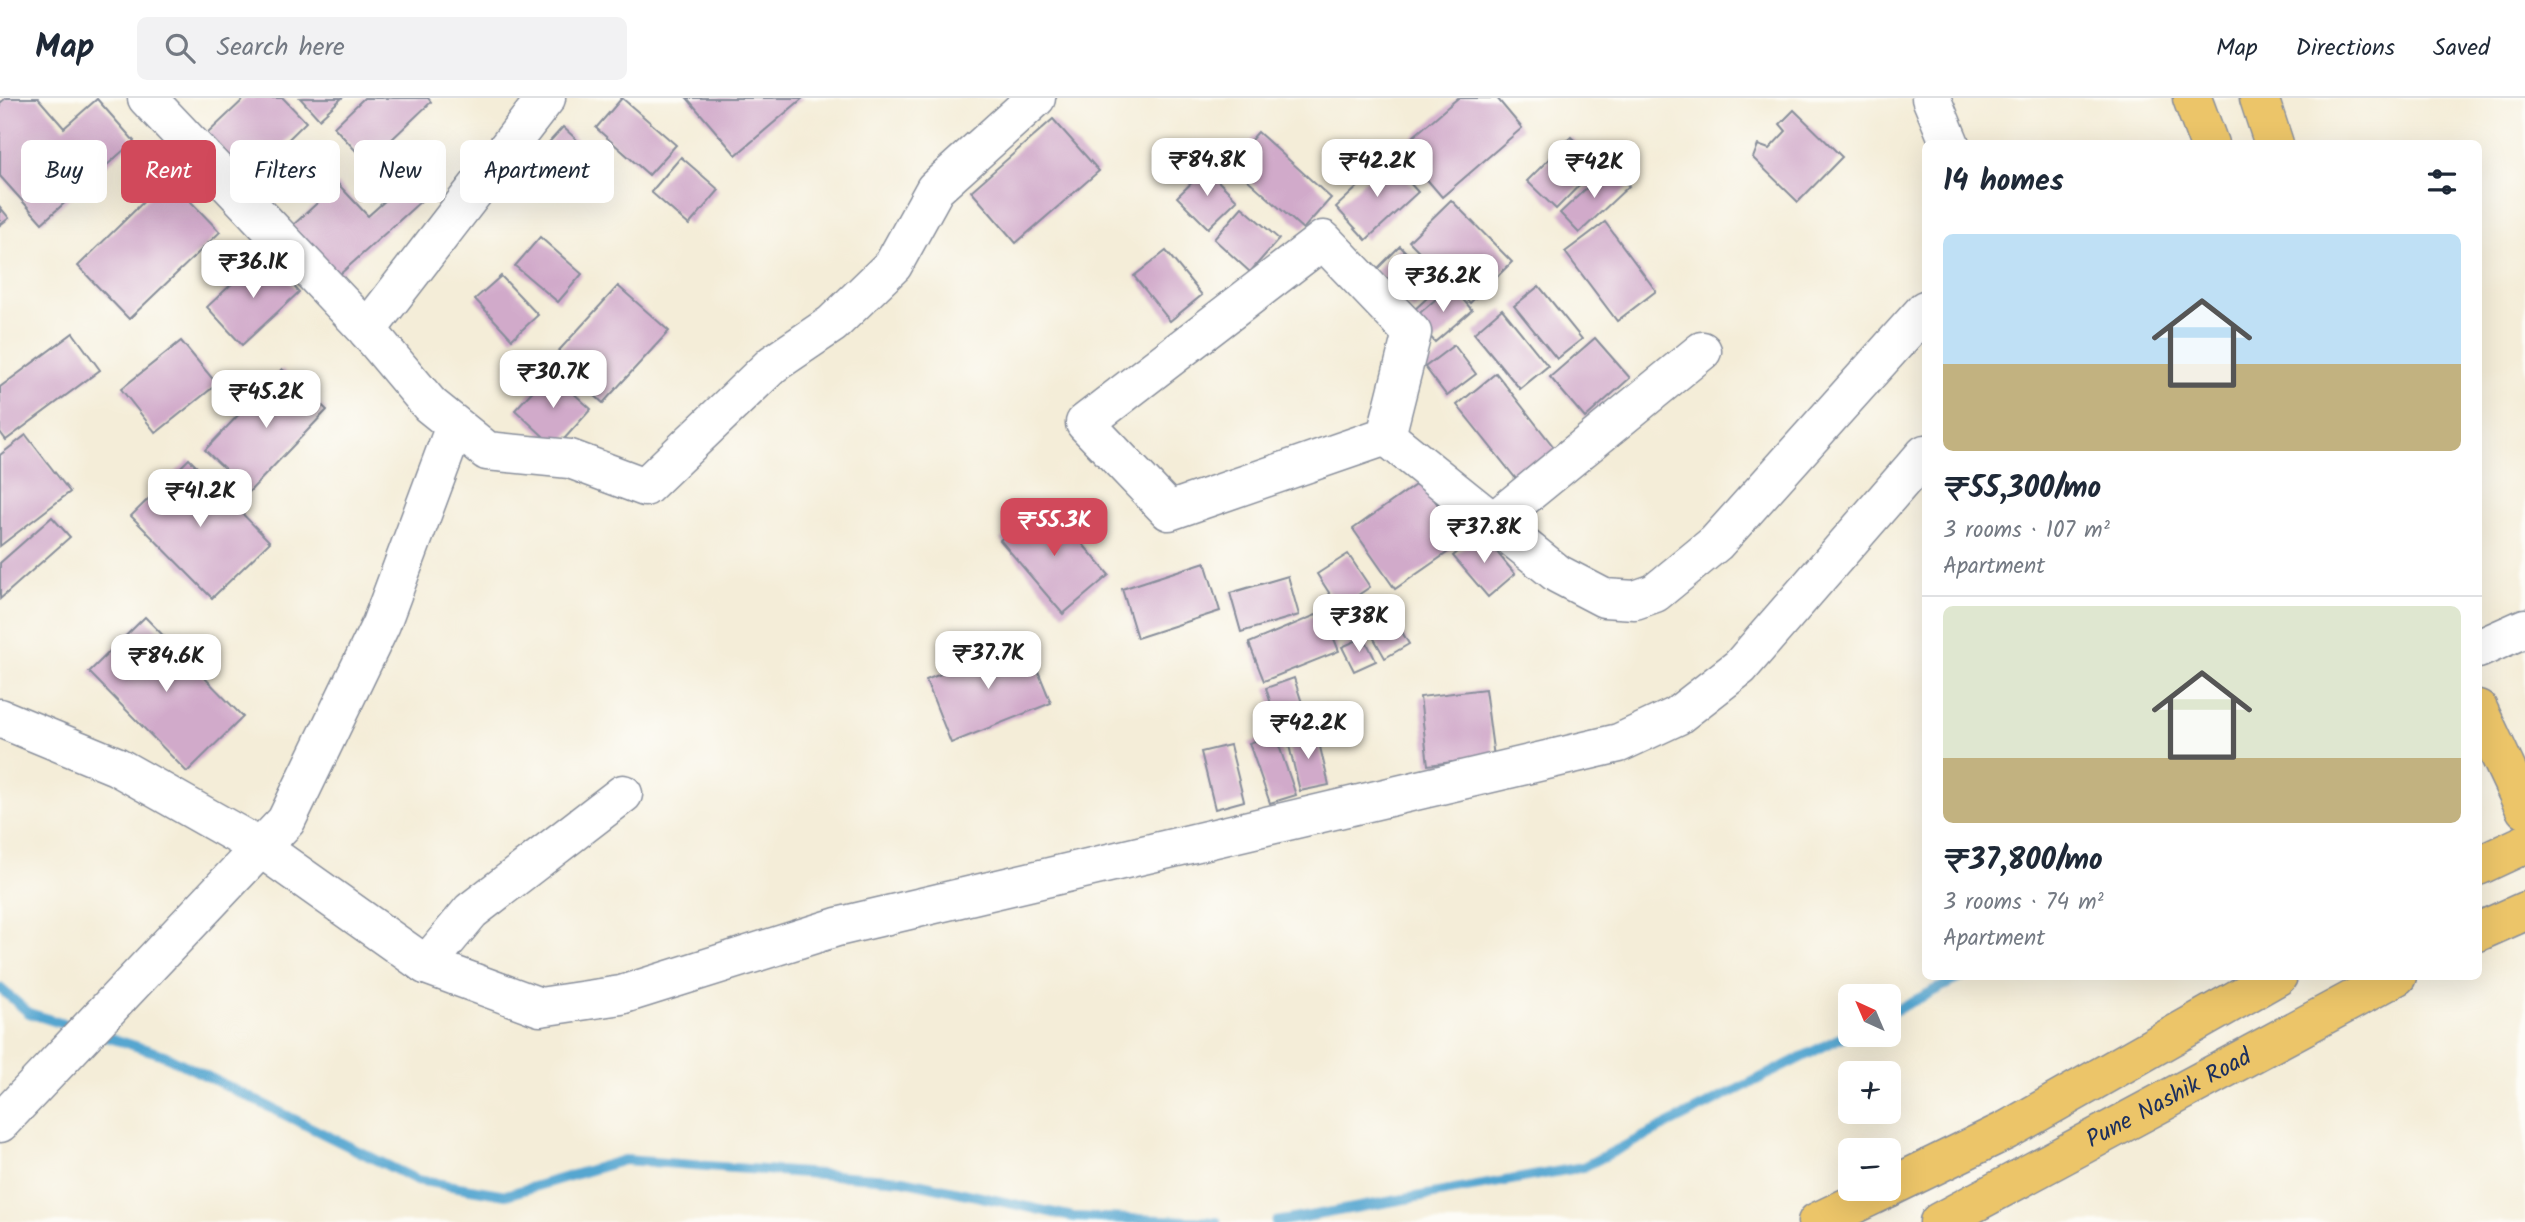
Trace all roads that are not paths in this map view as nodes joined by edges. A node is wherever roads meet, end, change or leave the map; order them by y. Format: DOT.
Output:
graph roads {
  1 [pos="147,98"];
  2 [pos="546,98"];
  3 [pos="1037,98"];
  4 [pos="1931,98"];
  5 [pos="2192,98"];
  6 [pos="2259,98"];
  7 [pos="1948,140"];
  8 [pos="2208,140"];
  9 [pos="2273,140"];
  10 [pos="1922,313"];
  11 [pos="367,330"];
  12 [pos="1702,351"];
  13 [pos="456,426"];
  14 [pos="1386,436"];
  15 [pos="1922,457"];
  16 [pos="1494,521"];
  17 [pos="2525,628"];
  18 [pos="2482,647"];
  19 [pos="0,718"];
  20 [pos="2482,718"];
  21 [pos="623,793"];
  22 [pos="2525,809"];
  23 [pos="2525,844"];
  24 [pos="261,848"];
  25 [pos="2482,864"];
  26 [pos="2525,911"];
  27 [pos="2482,927"];
  28 [pos="426,965"];
  29 [pos="2271,980"];
  30 [pos="2390,980"];
  31 [pos="0,1123"];
  32 [pos="1901,1182"];
  33 [pos="1861,1201"];
  34 [pos="1817,1222"];
  35 [pos="1940,1222"];
  1 -- 11 [label="street"];
  2 -- 11 [label="street"];
  3 -- 13 [label="street"];
  4 -- 7 [label="street"];
  5 -- 8 [label="main road"];
  6 -- 9 [label="main road"];
  10 -- 16 [label="street"];
  11 -- 13 [label="street"];
  12 -- 16 [label="street"];
  13 -- 24 [label="street"];
  14 -- 14 [label="street"];
  14 -- 16 [label="street"];
  15 -- 28 [label="street"];
  17 -- 18 [label="street"];
  19 -- 24 [label="street"];
  20 -- 22 [label="main road"];
  21 -- 28 [label="street"];
  23 -- 25 [label="main road"];
  24 -- 28 [label="street"];
  24 -- 31 [label="street"];
  26 -- 27 [label="main road"];
  29 -- 32 [label="main road"];
  30 -- 35 [label="main road, Pune Nashik Road"];
  33 -- 34 [label="main road"];
}
